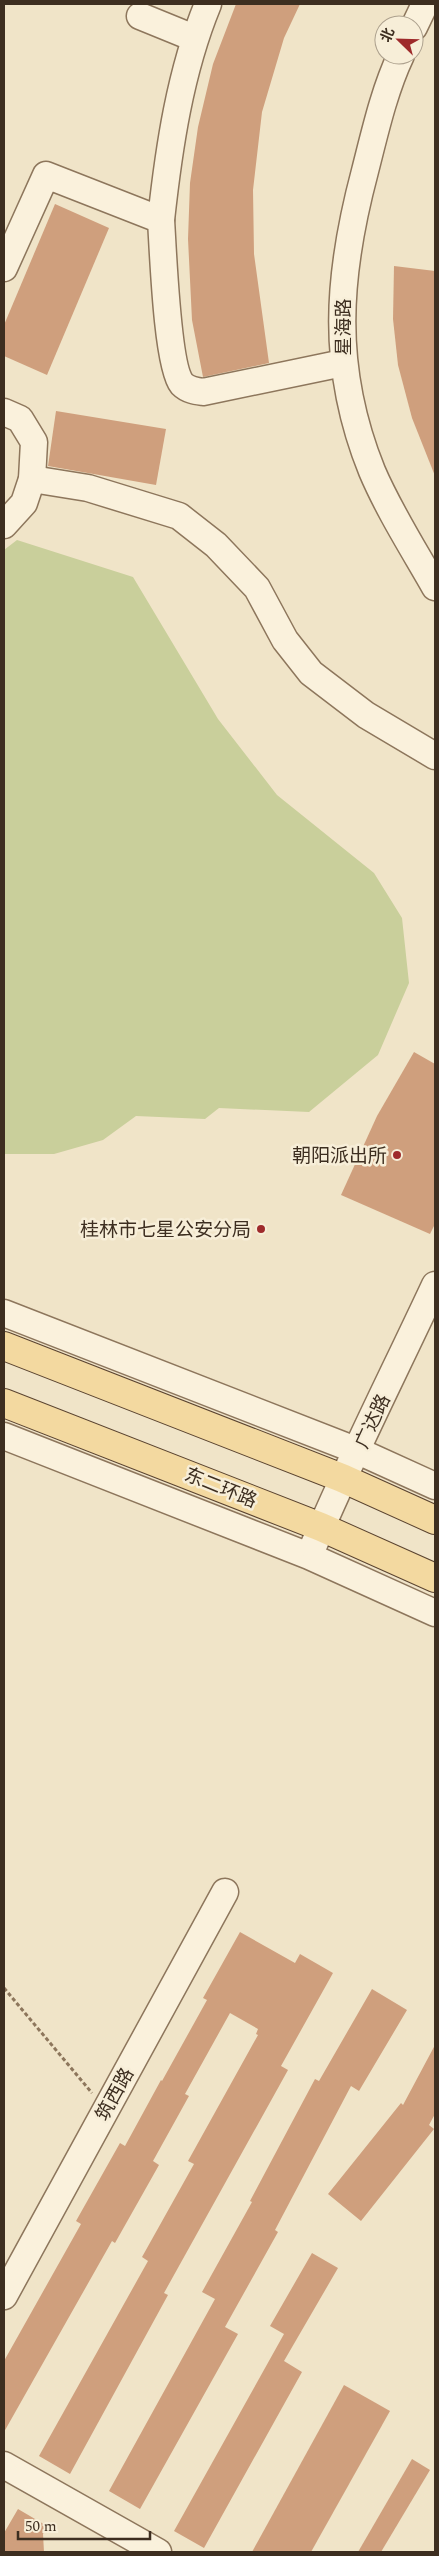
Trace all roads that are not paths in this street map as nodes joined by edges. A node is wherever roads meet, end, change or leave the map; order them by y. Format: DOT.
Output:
graph roads {
  1 [pos="208,4"];
  2 [pos="140,16"];
  3 [pos="194,38"];
  4 [pos="398,65"];
  5 [pos="161,220"];
  6 [pos="4,268"];
  7 [pos="343,363"];
  8 [pos="4,412"];
  9 [pos="32,480"];
  10 [pos="4,525"];
  11 [pos="435,587"];
  12 [pos="435,756"];
  13 [pos="435,1285"];
  14 [pos="4,1313"];
  15 [pos="4,1346"];
  16 [pos="4,1403"];
  17 [pos="4,1436"];
  18 [pos="358,1451"];
  19 [pos="342,1478"];
  20 [pos="435,1486"];
  21 [pos="435,1520"];
  22 [pos="322,1527"];
  23 [pos="309,1556"];
  24 [pos="435,1578"];
  25 [pos="435,1613"];
  26 [pos="225,1892"];
  27 [pos="4,2296"];
  28 [pos="4,2465"];
  29 [pos="158,2552"];
  1 -- 3 [label="street"];
  2 -- 3 [label="street"];
  3 -- 5 [label="street"];
  4 -- 7 [label="street, 星海路"];
  5 -- 6 [label="street"];
  5 -- 7 [label="street"];
  7 -- 11 [label="street, 星海路"];
  8 -- 9 [label="street"];
  9 -- 10 [label="street"];
  9 -- 12 [label="street"];
  13 -- 18 [label="street, 广达路"];
  14 -- 18 [label="street"];
  15 -- 19 [label="main road"];
  16 -- 22 [label="main road, 东二环路"];
  17 -- 23 [label="street"];
  18 -- 19 [label="street, 广达路"];
  18 -- 20 [label="street"];
  19 -- 21 [label="main road"];
  19 -- 22 [label="street, 广达路"];
  22 -- 23 [label="street, 广达路"];
  22 -- 24 [label="main road, 东二环路"];
  23 -- 25 [label="street"];
  26 -- 27 [label="street, 筑西路"];
  28 -- 29 [label="street"];
}
